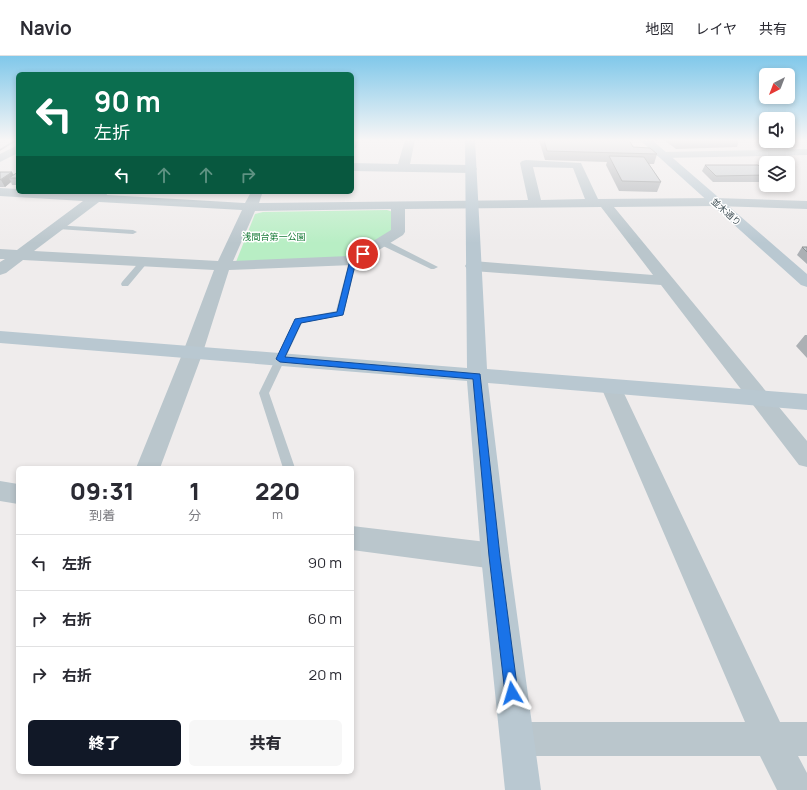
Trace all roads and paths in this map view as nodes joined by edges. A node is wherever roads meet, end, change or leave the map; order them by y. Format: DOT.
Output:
graph roads {
  1 [pos="471,174"];
  2 [pos="528,174"];
  3 [pos="583,174"];
  4 [pos="684,174"];
  5 [pos="0,192"];
  6 [pos="16,193"];
  7 [pos="64,194"];
  8 [pos="257,194"];
  9 [pos="100,195"];
  10 [pos="715,202"];
  11 [pos="535,204"];
  12 [pos="599,204"];
  13 [pos="807,204"];
  14 [pos="398,205"];
  15 [pos="472,205"];
  16 [pos="250,207"];
  17 [pos="58,227"];
  18 [pos="133,232"];
  19 [pos="382,242"];
  20 [pos="0,254"];
  21 [pos="20,255"];
  22 [pos="353,260"];
  23 [pos="144,262"];
  24 [pos="223,266"];
  25 [pos="473,266"];
  26 [pos="434,267"];
  27 [pos="0,270"];
  28 [pos="666,281"];
  29 [pos="807,282"];
  30 [pos="125,284"];
  31 [pos="0,337"];
  32 [pos="193,352"];
  33 [pos="280,359"];
  34 [pos="477,376"];
  35 [pos="611,387"];
  36 [pos="760,398"];
  37 [pos="807,402"];
  38 [pos="807,458"];
  39 [pos="149,466"];
  40 [pos="288,466"];
  41 [pos="0,491"];
  42 [pos="16,494"];
  43 [pos="354,538"];
  44 [pos="495,556"];
  45 [pos="517,739"];
  46 [pos="770,739"];
  47 [pos="807,739"];
  48 [pos="523,790"];
  49 [pos="796,790"];
  1 -- 15 [label="street"];
  2 -- 11 [label="street"];
  3 -- 12 [label="street"];
  4 -- 10 [label="street, 並木通り"];
  5 -- 6 [label="street"];
  7 -- 9 [label="street"];
  8 -- 16 [label="street"];
  9 -- 16 [label="street"];
  9 -- 17 [label="street"];
  10 -- 12 [label="street"];
  10 -- 13 [label="street"];
  10 -- 29 [label="street, 並木通り"];
  11 -- 12 [label="street"];
  11 -- 15 [label="street"];
  12 -- 28 [label="street"];
  14 -- 15 [label="street"];
  14 -- 16 [label="street"];
  14 -- 19 [label="street"];
  15 -- 25 [label="street"];
  16 -- 24 [label="street"];
  17 -- 18 [label="lane"];
  17 -- 21 [label="street"];
  19 -- 22 [label="street"];
  19 -- 26 [label="lane"];
  20 -- 21 [label="street"];
  21 -- 23 [label="street"];
  21 -- 27 [label="street"];
  22 -- 24 [label="street"];
  22 -- 33 [label="lane"];
  23 -- 24 [label="street"];
  23 -- 30 [label="lane"];
  24 -- 32 [label="street"];
  25 -- 28 [label="street"];
  25 -- 34 [label="street"];
  28 -- 36 [label="street"];
  31 -- 32 [label="street"];
  32 -- 33 [label="street"];
  32 -- 39 [label="street"];
  33 -- 34 [label="street"];
  33 -- 40 [label="lane"];
  34 -- 35 [label="street"];
  34 -- 44 [label="street"];
  35 -- 36 [label="street"];
  35 -- 46 [label="street"];
  36 -- 37 [label="street"];
  36 -- 38 [label="street"];
  41 -- 42 [label="street"];
  43 -- 44 [label="street"];
  44 -- 45 [label="street"];
  45 -- 46 [label="street"];
  45 -- 48 [label="street"];
  46 -- 47 [label="street"];
  46 -- 49 [label="street"];
}
